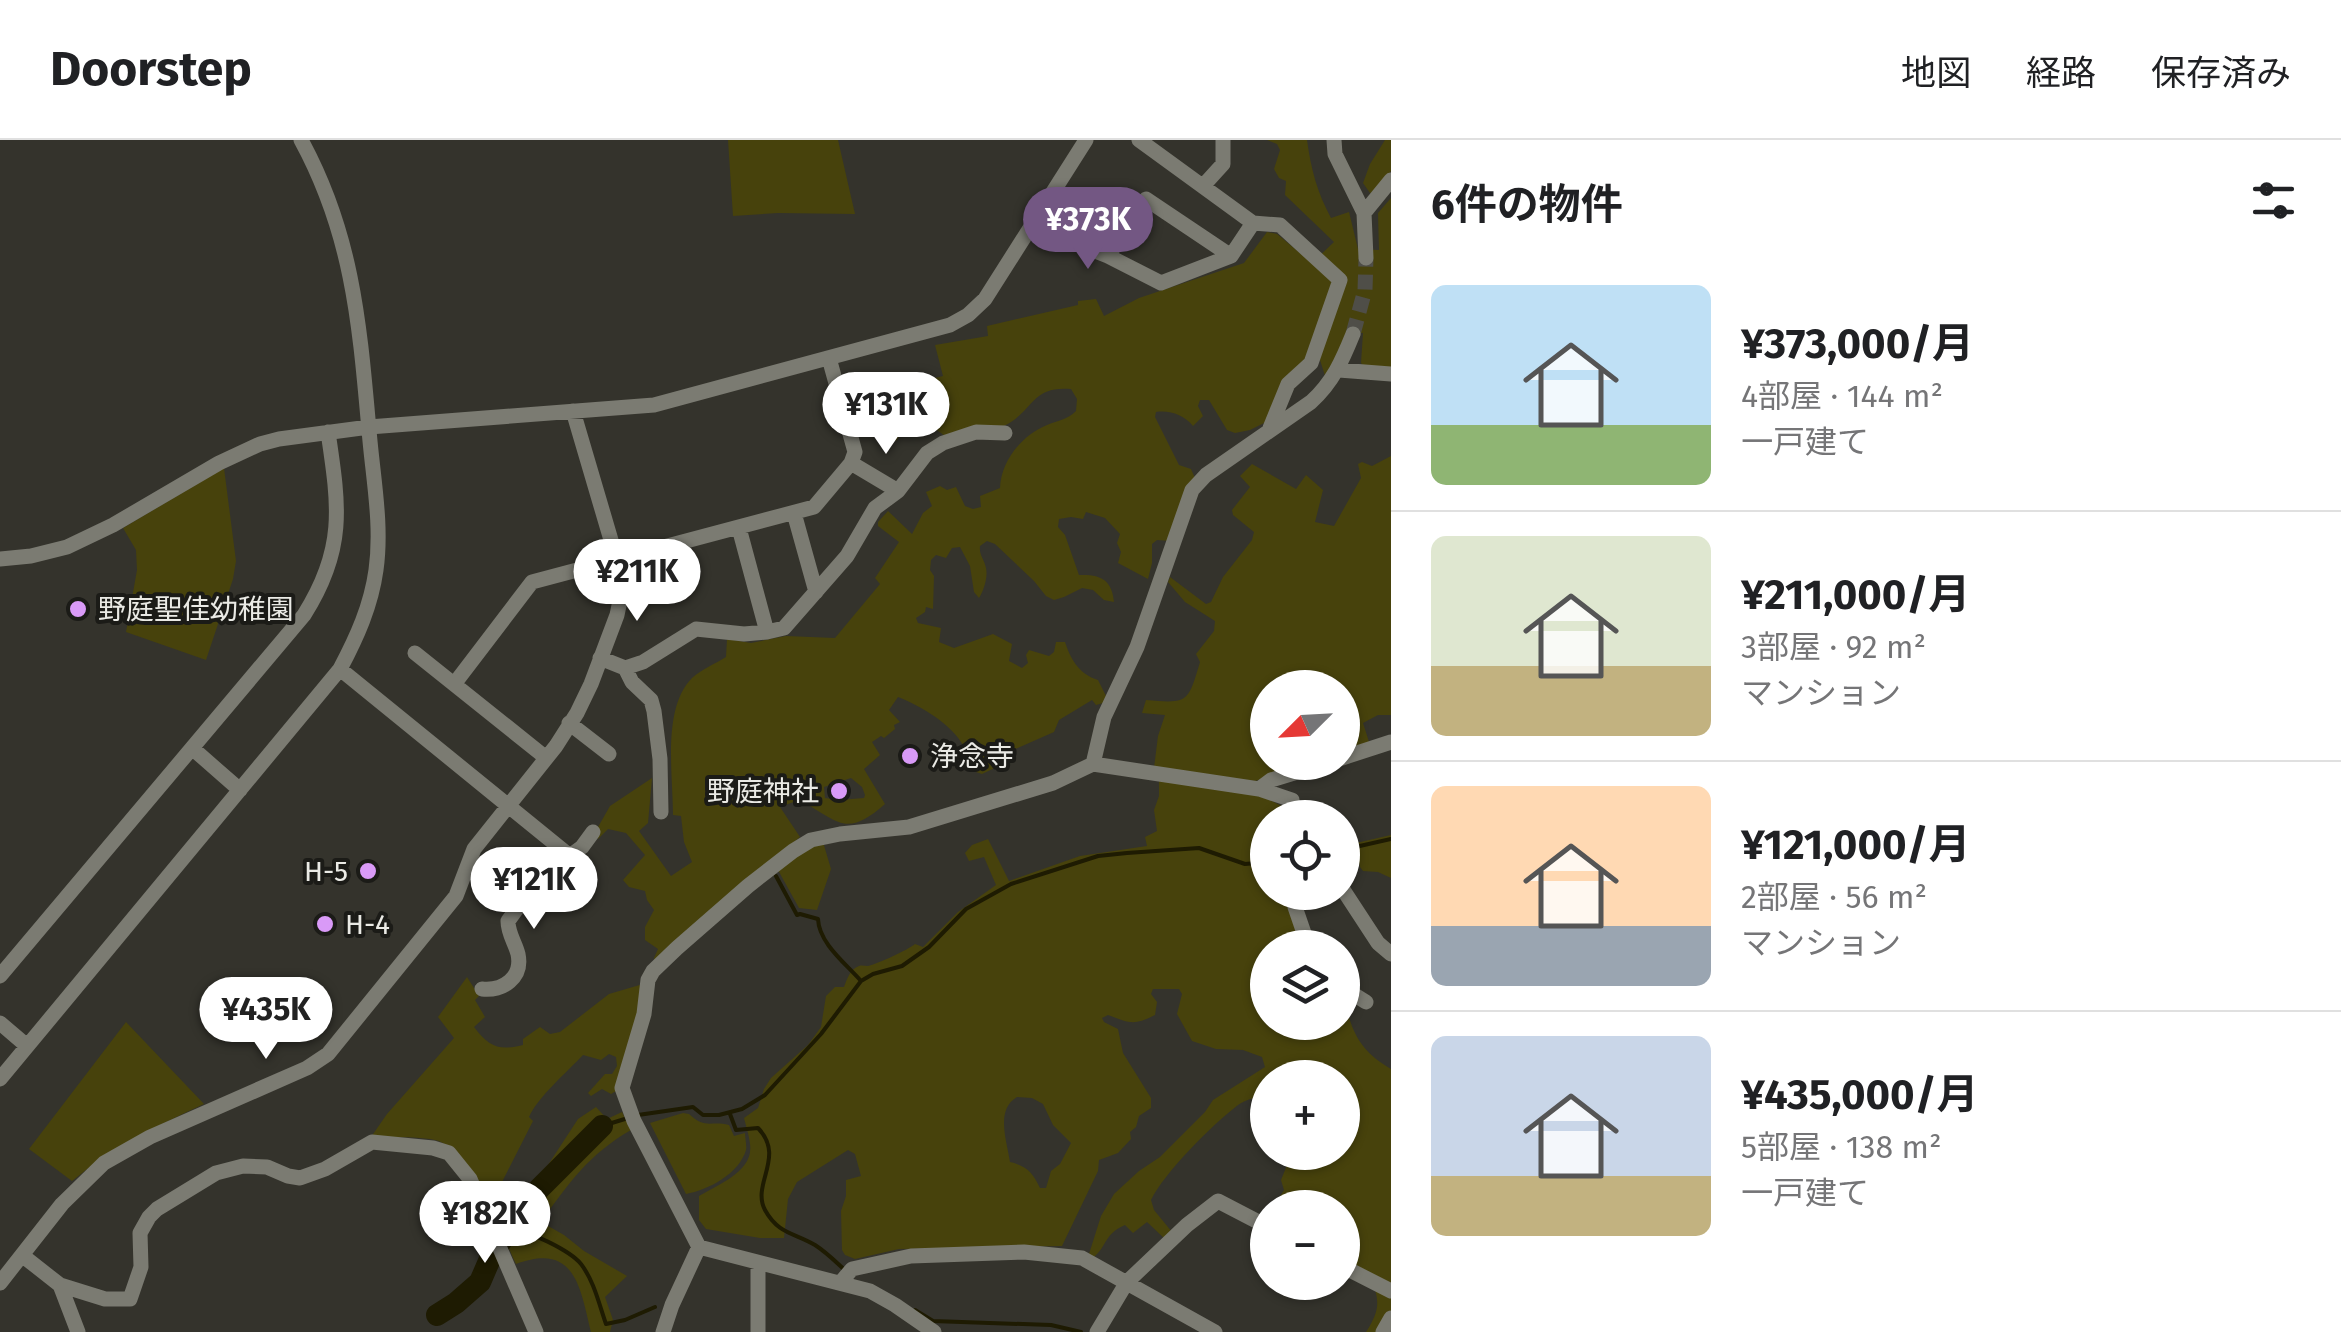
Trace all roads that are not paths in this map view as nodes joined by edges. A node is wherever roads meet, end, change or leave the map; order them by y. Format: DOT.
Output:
graph roads {
  1 [pos="301,140"];
  2 [pos="1086,140"];
  3 [pos="1139,140"];
  4 [pos="1222,140"];
  5 [pos="1334,140"];
  6 [pos="1391,180"];
  7 [pos="1204,186"];
  8 [pos="1364,213"];
  9 [pos="1253,223"];
  10 [pos="1031,226"];
  11 [pos="1108,256"];
  12 [pos="1231,256"];
  13 [pos="1366,258"];
  14 [pos="1353,334"];
  15 [pos="829,358"];
  16 [pos="1339,370"];
  17 [pos="1391,374"];
  18 [pos="573,411"];
  19 [pos="369,427"];
  20 [pos="1270,430"];
  21 [pos="328,432"];
  22 [pos="1005,433"];
  23 [pos="852,463"];
  24 [pos="898,491"];
  25 [pos="794,513"];
  26 [pos="739,528"];
  27 [pos="0,558"];
  28 [pos="617,560"];
  29 [pos="816,592"];
  30 [pos="767,632"];
  31 [pos="415,653"];
  32 [pos="600,658"];
  33 [pos="625,668"];
  34 [pos="340,669"];
  35 [pos="454,683"];
  36 [pos="569,723"];
  37 [pos="1391,742"];
  38 [pos="192,748"];
  39 [pos="1360,752"];
  40 [pos="609,754"];
  41 [pos="545,757"];
  42 [pos="1092,764"];
  43 [pos="1270,780"];
  44 [pos="1259,789"];
  45 [pos="240,790"];
  46 [pos="1292,800"];
  47 [pos="507,805"];
  48 [pos="661,812"];
  49 [pos="593,832"];
  50 [pos="570,856"];
  51 [pos="1356,910"];
  52 [pos="1391,954"];
  53 [pos="0,976"];
  54 [pos="482,988"];
  55 [pos="1360,998"];
  56 [pos="1366,1002"];
  57 [pos="0,1024"];
  58 [pos="27,1046"];
  59 [pos="0,1079"];
  60 [pos="1250,1218"];
  61 [pos="700,1247"];
  62 [pos="23,1256"];
  63 [pos="758,1264"];
  64 [pos="3,1274"];
  65 [pos="1360,1276"];
  66 [pos="845,1277"];
  67 [pos="1128,1282"];
  68 [pos="60,1285"];
  69 [pos="1391,1292"];
  70 [pos="1391,1318"];
  71 [pos="1098,1331"];
  72 [pos="78,1332"];
  73 [pos="536,1332"];
  74 [pos="663,1332"];
  75 [pos="758,1332"];
  76 [pos="934,1332"];
  77 [pos="1215,1332"];
  78 [pos="1383,1332"];
  1 -- 19 [label="street"];
  2 -- 10 [label="street"];
  3 -- 7 [label="street"];
  4 -- 7 [label="street"];
  5 -- 8 [label="street"];
  6 -- 8 [label="street"];
  7 -- 9 [label="street"];
  8 -- 13 [label="street"];
  9 -- 12 [label="street"];
  9 -- 20 [label="street"];
  10 -- 11 [label="street"];
  10 -- 15 [label="street"];
  11 -- 12 [label="street"];
  11 -- 12 [label="street"];
  14 -- 16 [label="street"];
  15 -- 18 [label="street"];
  15 -- 23 [label="street"];
  16 -- 17 [label="street"];
  16 -- 20 [label="street"];
  18 -- 19 [label="street"];
  18 -- 28 [label="street"];
  19 -- 21 [label="street"];
  19 -- 34 [label="street"];
  20 -- 42 [label="street"];
  21 -- 27 [label="street"];
  21 -- 38 [label="street"];
  22 -- 24 [label="street"];
  23 -- 24 [label="street"];
  23 -- 25 [label="street"];
  24 -- 29 [label="street"];
  25 -- 26 [label="street"];
  25 -- 29 [label="street"];
  26 -- 28 [label="street"];
  26 -- 30 [label="street"];
  28 -- 32 [label="street"];
  28 -- 35 [label="street"];
  29 -- 30 [label="street"];
  30 -- 33 [label="street"];
  31 -- 35 [label="street"];
  32 -- 33 [label="street"];
  32 -- 36 [label="street"];
  33 -- 48 [label="street"];
  34 -- 45 [label="street"];
  34 -- 47 [label="street"];
  35 -- 41 [label="street"];
  36 -- 40 [label="street"];
  36 -- 41 [label="street"];
  37 -- 39 [label="street"];
  38 -- 45 [label="street"];
  38 -- 53 [label="street"];
  41 -- 47 [label="street"];
  42 -- 44 [label="street"];
  42 -- 61 [label="street"];
  43 -- 44 [label="street"];
  44 -- 46 [label="street"];
  45 -- 58 [label="street"];
  47 -- 50 [label="street"];
  47 -- 62 [label="street"];
  49 -- 50 [label="street"];
  50 -- 54 [label="street"];
  51 -- 52 [label="street"];
  55 -- 56 [label="street"];
  57 -- 58 [label="street"];
  58 -- 59 [label="street"];
  60 -- 67 [label="street"];
  61 -- 63 [label="street"];
  61 -- 74 [label="street"];
  62 -- 64 [label="street"];
  62 -- 68 [label="street"];
  63 -- 66 [label="street"];
  63 -- 75 [label="street"];
  65 -- 69 [label="street"];
  66 -- 67 [label="street"];
  66 -- 76 [label="street"];
  67 -- 71 [label="street"];
  67 -- 77 [label="street"];
  68 -- 72 [label="street"];
  68 -- 73 [label="street"];
  70 -- 78 [label="street"];
}
